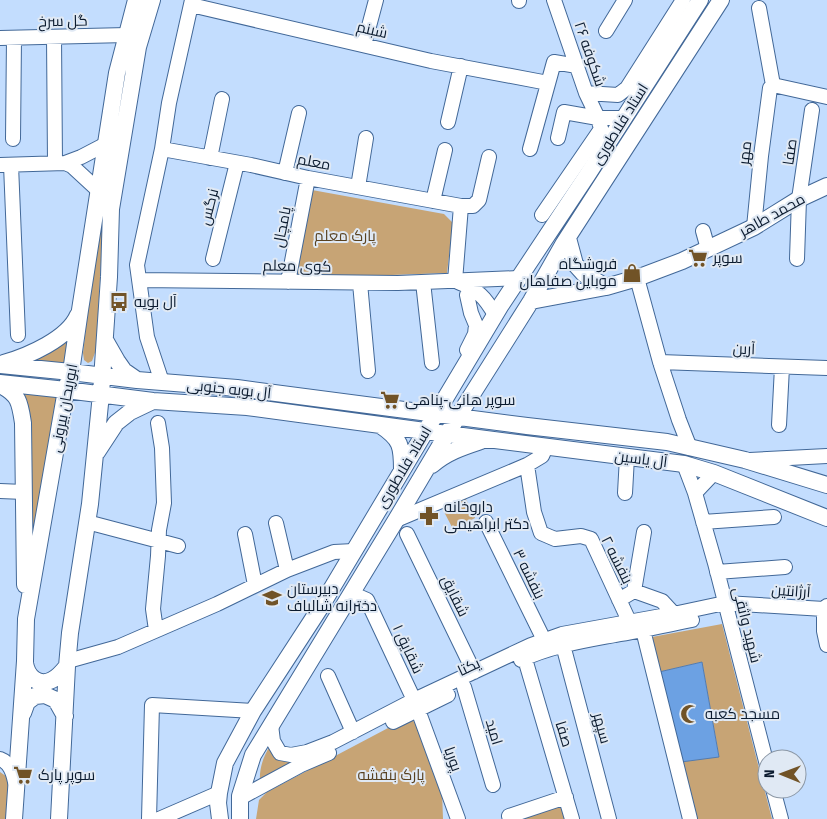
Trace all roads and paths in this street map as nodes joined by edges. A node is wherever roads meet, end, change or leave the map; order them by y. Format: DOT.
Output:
graph roads {
  1 [pos="136,0"];
  2 [pos="152,0"];
  3 [pos="376,0"];
  4 [pos="554,0"];
  5 [pos="625,0"];
  6 [pos="683,0"];
  7 [pos="700,0"];
  8 [pos="721,0"];
  9 [pos="191,2"];
  10 [pos="759,8"];
  11 [pos="606,31"];
  12 [pos="127,35"];
  13 [pos="54,37"];
  14 [pos="0,38"];
  15 [pos="14,38"];
  16 [pos="364,45"];
  17 [pos="461,66"];
  18 [pos="577,66"];
  19 [pos="548,82"];
  20 [pos="773,85"];
  21 [pos="586,93"];
  22 [pos="827,97"];
  23 [pos="222,99"];
  24 [pos="812,110"];
  25 [pos="299,114"];
  26 [pos="624,118"];
  27 [pos="448,122"];
  28 [pos="600,124"];
  29 [pos="366,138"];
  30 [pos="558,138"];
  31 [pos="13,139"];
  32 [pos="106,144"];
  33 [pos="606,146"];
  34 [pos="162,149"];
  35 [pos="530,149"];
  36 [pos="445,150"];
  37 [pos="489,157"];
  38 [pos="210,158"];
  39 [pos="237,162"];
  40 [pos="60,163"];
  41 [pos="6,165"];
  42 [pos="285,173"];
  43 [pos="308,178"];
  44 [pos="827,186"];
  45 [pos="358,187"];
  46 [pos="98,190"];
  47 [pos="799,199"];
  48 [pos="433,201"];
  49 [pos="461,206"];
  50 [pos="542,215"];
  51 [pos="754,227"];
  52 [pos="703,231"];
  53 [pos="568,238"];
  54 [pos="708,249"];
  55 [pos="213,258"];
  56 [pos="797,259"];
  57 [pos="519,278"];
  58 [pos="637,278"];
  59 [pos="139,280"];
  60 [pos="455,281"];
  61 [pos="288,282"];
  62 [pos="422,282"];
  63 [pos="360,283"];
  64 [pos="606,287"];
  65 [pos="467,295"];
  66 [pos="531,301"];
  67 [pos="80,310"];
  68 [pos="495,315"];
  69 [pos="18,335"];
  70 [pos="105,340"];
  71 [pos="470,357"];
  72 [pos="660,362"];
  73 [pos="432,363"];
  74 [pos="0,365"];
  75 [pos="782,366"];
  76 [pos="827,368"];
  77 [pos="368,371"];
  78 [pos="71,372"];
  79 [pos="102,376"];
  80 [pos="137,380"];
  81 [pos="162,382"];
  82 [pos="0,384"];
  83 [pos="475,388"];
  84 [pos="66,390"];
  85 [pos="450,391"];
  86 [pos="101,394"];
  87 [pos="323,399"];
  88 [pos="153,401"];
  89 [pos="400,409"];
  90 [pos="436,414"];
  91 [pos="321,417"];
  92 [pos="458,417"];
  93 [pos="679,420"];
  94 [pos="158,422"];
  95 [pos="495,422"];
  96 [pos="380,425"];
  97 [pos="779,425"];
  98 [pos="527,426"];
  99 [pos="425,431"];
  100 [pos="447,434"];
  101 [pos="488,440"];
  102 [pos="667,442"];
  103 [pos="523,444"];
  104 [pos="546,447"];
  105 [pos="690,448"];
  106 [pos="94,456"];
  107 [pos="827,456"];
  108 [pos="627,457"];
  109 [pos="745,460"];
  110 [pos="684,464"];
  111 [pos="527,465"];
  112 [pos="402,470"];
  113 [pos="424,471"];
  114 [pos="714,473"];
  115 [pos="827,485"];
  116 [pos="0,491"];
  117 [pos="24,492"];
  118 [pos="625,493"];
  119 [pos="695,493"];
  120 [pos="774,517"];
  121 [pos="827,518"];
  122 [pos="396,520"];
  123 [pos="87,522"];
  124 [pos="486,522"];
  125 [pos="703,522"];
  126 [pos="276,523"];
  127 [pos="644,532"];
  128 [pos="245,534"];
  129 [pos="407,534"];
  130 [pos="158,540"];
  131 [pos="178,546"];
  132 [pos="354,551"];
  133 [pos="785,567"];
  134 [pos="287,570"];
  135 [pos="717,572"];
  136 [pos="255,585"];
  137 [pos="634,591"];
  138 [pos="351,593"];
  139 [pos="619,600"];
  140 [pos="726,608"];
  141 [pos="826,608"];
  142 [pos="678,617"];
  143 [pos="26,619"];
  144 [pos="629,621"];
  145 [pos="156,630"];
  146 [pos="643,630"];
  147 [pos="544,640"];
  148 [pos="563,645"];
  149 [pos="827,645"];
  150 [pos="524,658"];
  151 [pos="25,661"];
  152 [pos="68,664"];
  153 [pos="474,672"];
  154 [pos="328,676"];
  155 [pos="464,687"];
  156 [pos="416,705"];
  157 [pos="254,711"];
  158 [pos="65,716"];
  159 [pos="21,725"];
  160 [pos="271,725"];
  161 [pos="353,732"];
  162 [pos="338,745"];
  163 [pos="763,749"];
  164 [pos="0,754"];
  165 [pos="0,759"];
  166 [pos="493,786"];
  167 [pos="219,793"];
  168 [pos="16,794"];
  169 [pos="566,797"];
  170 [pos="240,798"];
  171 [pos="776,799"];
  172 [pos="14,819"];
  173 [pos="59,819"];
  174 [pos="150,819"];
  175 [pos="159,819"];
  176 [pos="220,819"];
  177 [pos="240,819"];
  178 [pos="458,819"];
  179 [pos="510,819"];
  180 [pos="572,819"];
  181 [pos="609,819"];
  182 [pos="690,819"];
  183 [pos="781,819"];
  1 -- 12 [label="main road, ابوریحان بیرونی"];
  2 -- 70 [label="main road, ابوریحان بیرونی"];
  3 -- 16 [label="street"];
  4 -- 18 [label="street, شکوفه ۲۶"];
  5 -- 11 [label="street"];
  6 -- 21 [label="street"];
  7 -- 26 [label="main road, استاد فلاطوری"];
  8 -- 53 [label="main road, استاد فلاطوری"];
  9 -- 16 [label="street, شبنم"];
  9 -- 34 [label="street"];
  10 -- 20 [label="street"];
  12 -- 13 [label="street, گل سرخ"];
  12 -- 32 [label="main road, ابوریحان بیرونی"];
  13 -- 15 [label="street, گل سرخ"];
  13 -- 40 [label="street"];
  14 -- 15 [label="street, گل سرخ"];
  15 -- 31 [label="street"];
  16 -- 17 [label="street, شبنم"];
  17 -- 19 [label="street, شبنم"];
  17 -- 27 [label="street"];
  18 -- 19 [label="street"];
  18 -- 21 [label="street, شکوفه ۲۶"];
  19 -- 35 [label="street"];
  20 -- 22 [label="street"];
  20 -- 51 [label="street, مهر"];
  21 -- 28 [label="street, شکوفه ۲۶"];
  23 -- 38 [label="street"];
  24 -- 47 [label="street, صفا"];
  25 -- 42 [label="street"];
  26 -- 28 [label="street"];
  26 -- 33 [label="main road, استاد فلاطوری"];
  28 -- 30 [label="street"];
  28 -- 33 [label="street, شکوفه ۲۶"];
  28 -- 50 [label="street"];
  29 -- 45 [label="street"];
  32 -- 40 [label="street"];
  32 -- 46 [label="main road, ابوریحان بیرونی"];
  33 -- 57 [label="main road, استاد فلاطوری"];
  34 -- 38 [label="street, معلم"];
  34 -- 59 [label="street"];
  36 -- 48 [label="street"];
  37 -- 49 [label="street"];
  38 -- 39 [label="street, معلم"];
  39 -- 42 [label="street, معلم"];
  39 -- 55 [label="street, نرگس"];
  40 -- 41 [label="street"];
  40 -- 46 [label="street"];
  41 -- 69 [label="street"];
  42 -- 43 [label="street, معلم"];
  43 -- 45 [label="street, معلم"];
  43 -- 61 [label="street, پامچال"];
  44 -- 47 [label="main road, محمد طاهر"];
  45 -- 48 [label="street, معلم"];
  46 -- 67 [label="main road, ابوریحان بیرونی"];
  47 -- 51 [label="main road, محمد طاهر"];
  47 -- 56 [label="street, صفا"];
  48 -- 49 [label="street, معلم"];
  49 -- 60 [label="street"];
  51 -- 54 [label="main road, محمد طاهر"];
  52 -- 54 [label="street"];
  53 -- 64 [label="main road"];
  53 -- 66 [label="main road, استاد فلاطوری"];
  54 -- 58 [label="main road, محمد طاهر"];
  57 -- 60 [label="street, کوی معلم"];
  57 -- 68 [label="main road, استاد فلاطوری"];
  58 -- 64 [label="main road, محمد طاهر"];
  58 -- 72 [label="street"];
  59 -- 61 [label="street, کوی معلم"];
  59 -- 81 [label="street"];
  60 -- 62 [label="street, کوی معلم"];
  60 -- 68 [label="street, کوی معلم"];
  61 -- 63 [label="street, کوی معلم"];
  62 -- 63 [label="street, کوی معلم"];
  62 -- 73 [label="street"];
  63 -- 77 [label="street"];
  64 -- 66 [label="main road, محمد طاهر"];
  65 -- 71 [label="street"];
  66 -- 83 [label="main road, استاد فلاطوری"];
  67 -- 74 [label="main road"];
  67 -- 78 [label="main road, ابوریحان بیرونی"];
  68 -- 71 [label="main road, استاد فلاطوری"];
  70 -- 79 [label="main road, ابوریحان بیرونی"];
  70 -- 80 [label="main road"];
  71 -- 85 [label="main road, استاد فلاطوری"];
  72 -- 75 [label="street, آرین"];
  72 -- 93 [label="street"];
  74 -- 78 [label="main road, آل بویه جنوبی"];
  75 -- 76 [label="street, آرین"];
  75 -- 97 [label="street"];
  78 -- 79 [label="main road, آل بویه جنوبی"];
  78 -- 84 [label="main road, ابوریحان بیرونی"];
  79 -- 80 [label="main road, آل بویه جنوبی"];
  79 -- 86 [label="main road, ابوریحان بیرونی"];
  80 -- 81 [label="main road, آل بویه جنوبی"];
  81 -- 87 [label="main road, آل بویه جنوبی"];
  82 -- 84 [label="main road, آل بویه جنوبی"];
  82 -- 117 [label="main road"];
  83 -- 92 [label="main road, استاد فلاطوری"];
  83 -- 95 [label="main road"];
  84 -- 86 [label="main road, آل بویه جنوبی"];
  84 -- 143 [label="main road, ابوریحان بیرونی"];
  85 -- 89 [label="main road"];
  85 -- 90 [label="main road, استاد فلاطوری"];
  86 -- 88 [label="main road, آل بویه جنوبی"];
  86 -- 106 [label="main road, ابوریحان بیرونی"];
  87 -- 89 [label="main road, آل بویه جنوبی"];
  87 -- 91 [label="main road"];
  88 -- 91 [label="main road, آل بویه جنوبی"];
  88 -- 106 [label="main road"];
  89 -- 90 [label="main road, آل بویه جنوبی"];
  90 -- 92 [label="main road, آل بویه جنوبی"];
  90 -- 99 [label="main road, استاد فلاطوری"];
  91 -- 96 [label="main road, آل بویه جنوبی"];
  92 -- 95 [label="main road, آل یاسین"];
  92 -- 100 [label="main road, استاد فلاطوری"];
  93 -- 102 [label="street"];
  93 -- 105 [label="street"];
  94 -- 130 [label="street"];
  95 -- 98 [label="main road, آل یاسین"];
  96 -- 99 [label="main road, آل بویه جنوبی"];
  96 -- 112 [label="main road"];
  98 -- 102 [label="main road, آل یاسین"];
  98 -- 103 [label="main road"];
  99 -- 100 [label="main road, آل بویه جنوبی"];
  99 -- 112 [label="main road, استاد فلاطوری"];
  100 -- 101 [label="main road, آل یاسین"];
  100 -- 113 [label="main road, استاد فلاطوری"];
  101 -- 103 [label="main road, آل یاسین"];
  101 -- 113 [label="main road"];
  102 -- 105 [label="main road, آل یاسین"];
  103 -- 104 [label="main road, آل یاسین"];
  104 -- 108 [label="main road, آل یاسین"];
  104 -- 111 [label="street"];
  105 -- 109 [label="main road, آل یاسین"];
  106 -- 123 [label="main road, ابوریحان بیرونی"];
  107 -- 109 [label="street"];
  108 -- 110 [label="main road, آل یاسین"];
  108 -- 118 [label="street"];
  109 -- 115 [label="main road, آل یاسین"];
  110 -- 114 [label="main road, آل یاسین"];
  110 -- 119 [label="street, شهید واثقی"];
  111 -- 122 [label="street"];
  111 -- 139 [label="street, بنفشه ۲"];
  112 -- 132 [label="main road, استاد فلاطوری"];
  113 -- 122 [label="main road, استاد فلاطوری"];
  114 -- 119 [label="street"];
  114 -- 121 [label="main road, آل یاسین"];
  116 -- 117 [label="street"];
  117 -- 143 [label="main road"];
  119 -- 125 [label="street, شهید واثقی"];
  120 -- 125 [label="street"];
  122 -- 138 [label="main road, استاد فلاطوری"];
  123 -- 130 [label="street"];
  123 -- 152 [label="main road, ابوریحان بیرونی"];
  124 -- 147 [label="street, بنفشه ۳"];
  125 -- 135 [label="street, شهید واثقی"];
  126 -- 134 [label="street"];
  127 -- 137 [label="street"];
  128 -- 136 [label="street"];
  129 -- 153 [label="street, شقایق"];
  130 -- 131 [label="street"];
  130 -- 145 [label="street"];
  132 -- 134 [label="street"];
  132 -- 157 [label="main road, استاد فلاطوری"];
  133 -- 135 [label="street"];
  134 -- 136 [label="street"];
  135 -- 140 [label="street, شهید واثقی"];
  136 -- 145 [label="street"];
  137 -- 139 [label="street"];
  137 -- 142 [label="street"];
  138 -- 156 [label="street, شقایق ۱"];
  138 -- 160 [label="main road, استاد فلاطوری"];
  139 -- 144 [label="street, بنفشه ۲"];
  140 -- 141 [label="street, آرژانتین"];
  140 -- 142 [label="street, یکتا"];
  140 -- 163 [label="street, شهید واثقی"];
  141 -- 149 [label="street, آرژانتین"];
  142 -- 144 [label="street, یکتا"];
  142 -- 146 [label="street, یکتا"];
  143 -- 151 [label="main road, ابوریحان بیرونی"];
  144 -- 147 [label="street, یکتا"];
  145 -- 152 [label="street"];
  146 -- 148 [label="street, یکتا"];
  146 -- 182 [label="street"];
  147 -- 153 [label="street, یکتا"];
  148 -- 150 [label="street, یکتا"];
  148 -- 181 [label="street, سپهر"];
  150 -- 155 [label="street, یکتا"];
  150 -- 169 [label="street, صفا"];
  151 -- 152 [label="main road"];
  151 -- 159 [label="main road, ابوریحان بیرونی"];
  152 -- 158 [label="main road, ابوریحان بیرونی"];
  153 -- 156 [label="street, یکتا"];
  154 -- 161 [label="street"];
  155 -- 156 [label="street, یکتا"];
  155 -- 166 [label="street, امید"];
  156 -- 161 [label="street, یکتا"];
  156 -- 162 [label="street, یکتا"];
  156 -- 178 [label="street, پوریا"];
  157 -- 167 [label="main road, استاد فلاطوری"];
  157 -- 174 [label="street"];
  158 -- 159 [label="main road"];
  158 -- 173 [label="main road, ابوریحان بیرونی"];
  159 -- 164 [label="street"];
  159 -- 168 [label="main road, ابوریحان بیرونی"];
  160 -- 162 [label="street, یکتا"];
  160 -- 170 [label="main road, استاد فلاطوری"];
  161 -- 162 [label="street, یکتا"];
  162 -- 170 [label="street, یکتا"];
  165 -- 168 [label="street"];
  167 -- 175 [label="street"];
  167 -- 176 [label="main road, استاد فلاطوری"];
  168 -- 172 [label="main road, ابوریحان بیرونی"];
  169 -- 179 [label="street"];
  169 -- 180 [label="street, صفا"];
  170 -- 177 [label="main road, استاد فلاطوری"];
  171 -- 183 [label="street"];
}
